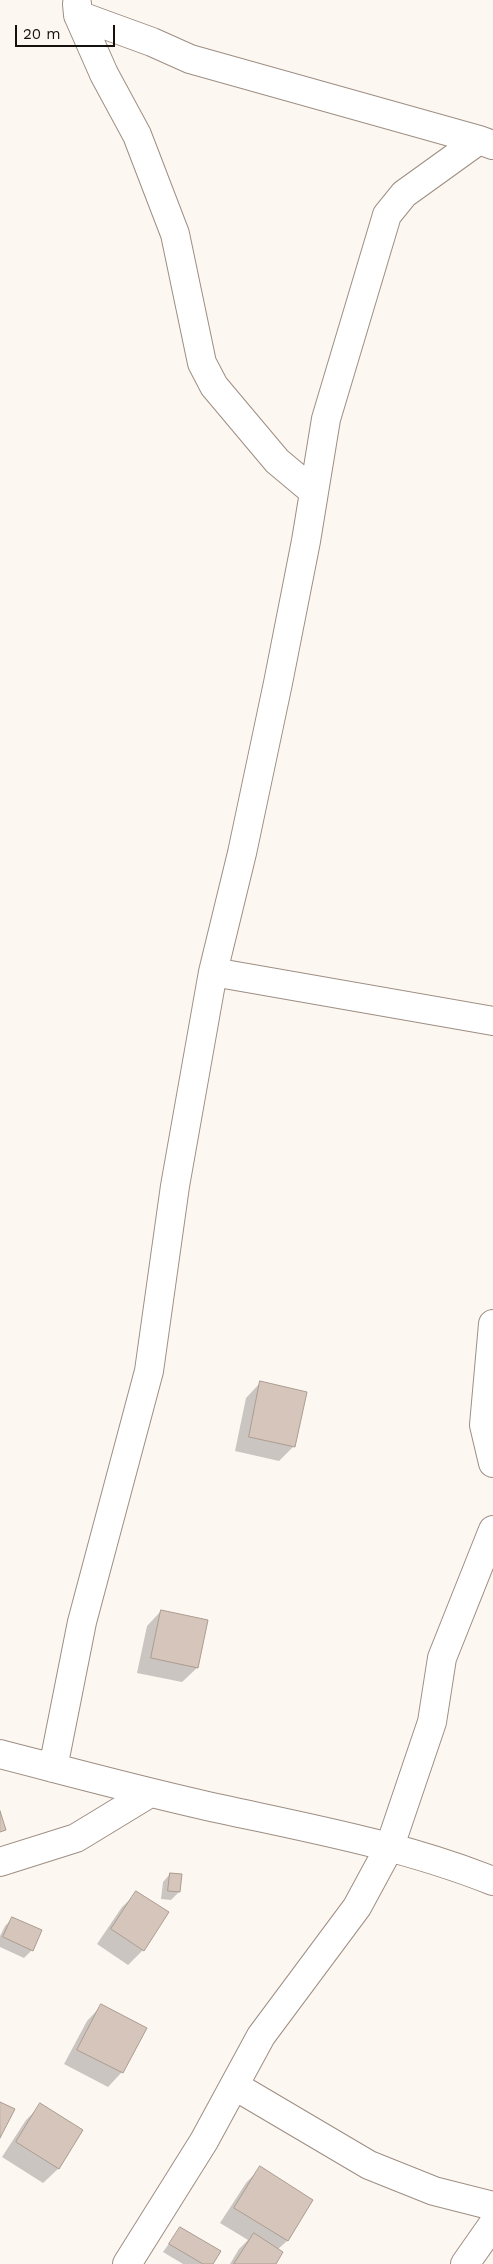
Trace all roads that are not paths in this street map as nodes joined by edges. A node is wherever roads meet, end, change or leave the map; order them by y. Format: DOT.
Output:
graph roads {
  1 [pos="77,8"];
  2 [pos="486,142"];
  3 [pos="314,492"];
  4 [pos="214,972"];
  5 [pos="493,1021"];
  6 [pos="493,1324"];
  7 [pos="493,1463"];
  8 [pos="493,1530"];
  9 [pos="0,1754"];
  10 [pos="53,1768"];
  11 [pos="150,1794"];
  12 [pos="390,1846"];
  13 [pos="0,1862"];
  14 [pos="493,1880"];
  15 [pos="235,2086"];
  16 [pos="493,2206"];
  17 [pos="493,2224"];
  18 [pos="127,2264"];
  19 [pos="465,2264"];
  1 -- 2 [label="street"];
  1 -- 3 [label="street"];
  2 -- 3 [label="street"];
  3 -- 4 [label="street"];
  4 -- 5 [label="street"];
  4 -- 10 [label="street"];
  6 -- 7 [label="street"];
  8 -- 12 [label="street"];
  9 -- 10 [label="street"];
  10 -- 11 [label="street"];
  11 -- 12 [label="street"];
  11 -- 13 [label="street"];
  12 -- 14 [label="street"];
  12 -- 15 [label="street"];
  15 -- 16 [label="street"];
  15 -- 18 [label="street"];
  17 -- 19 [label="street"];
}
